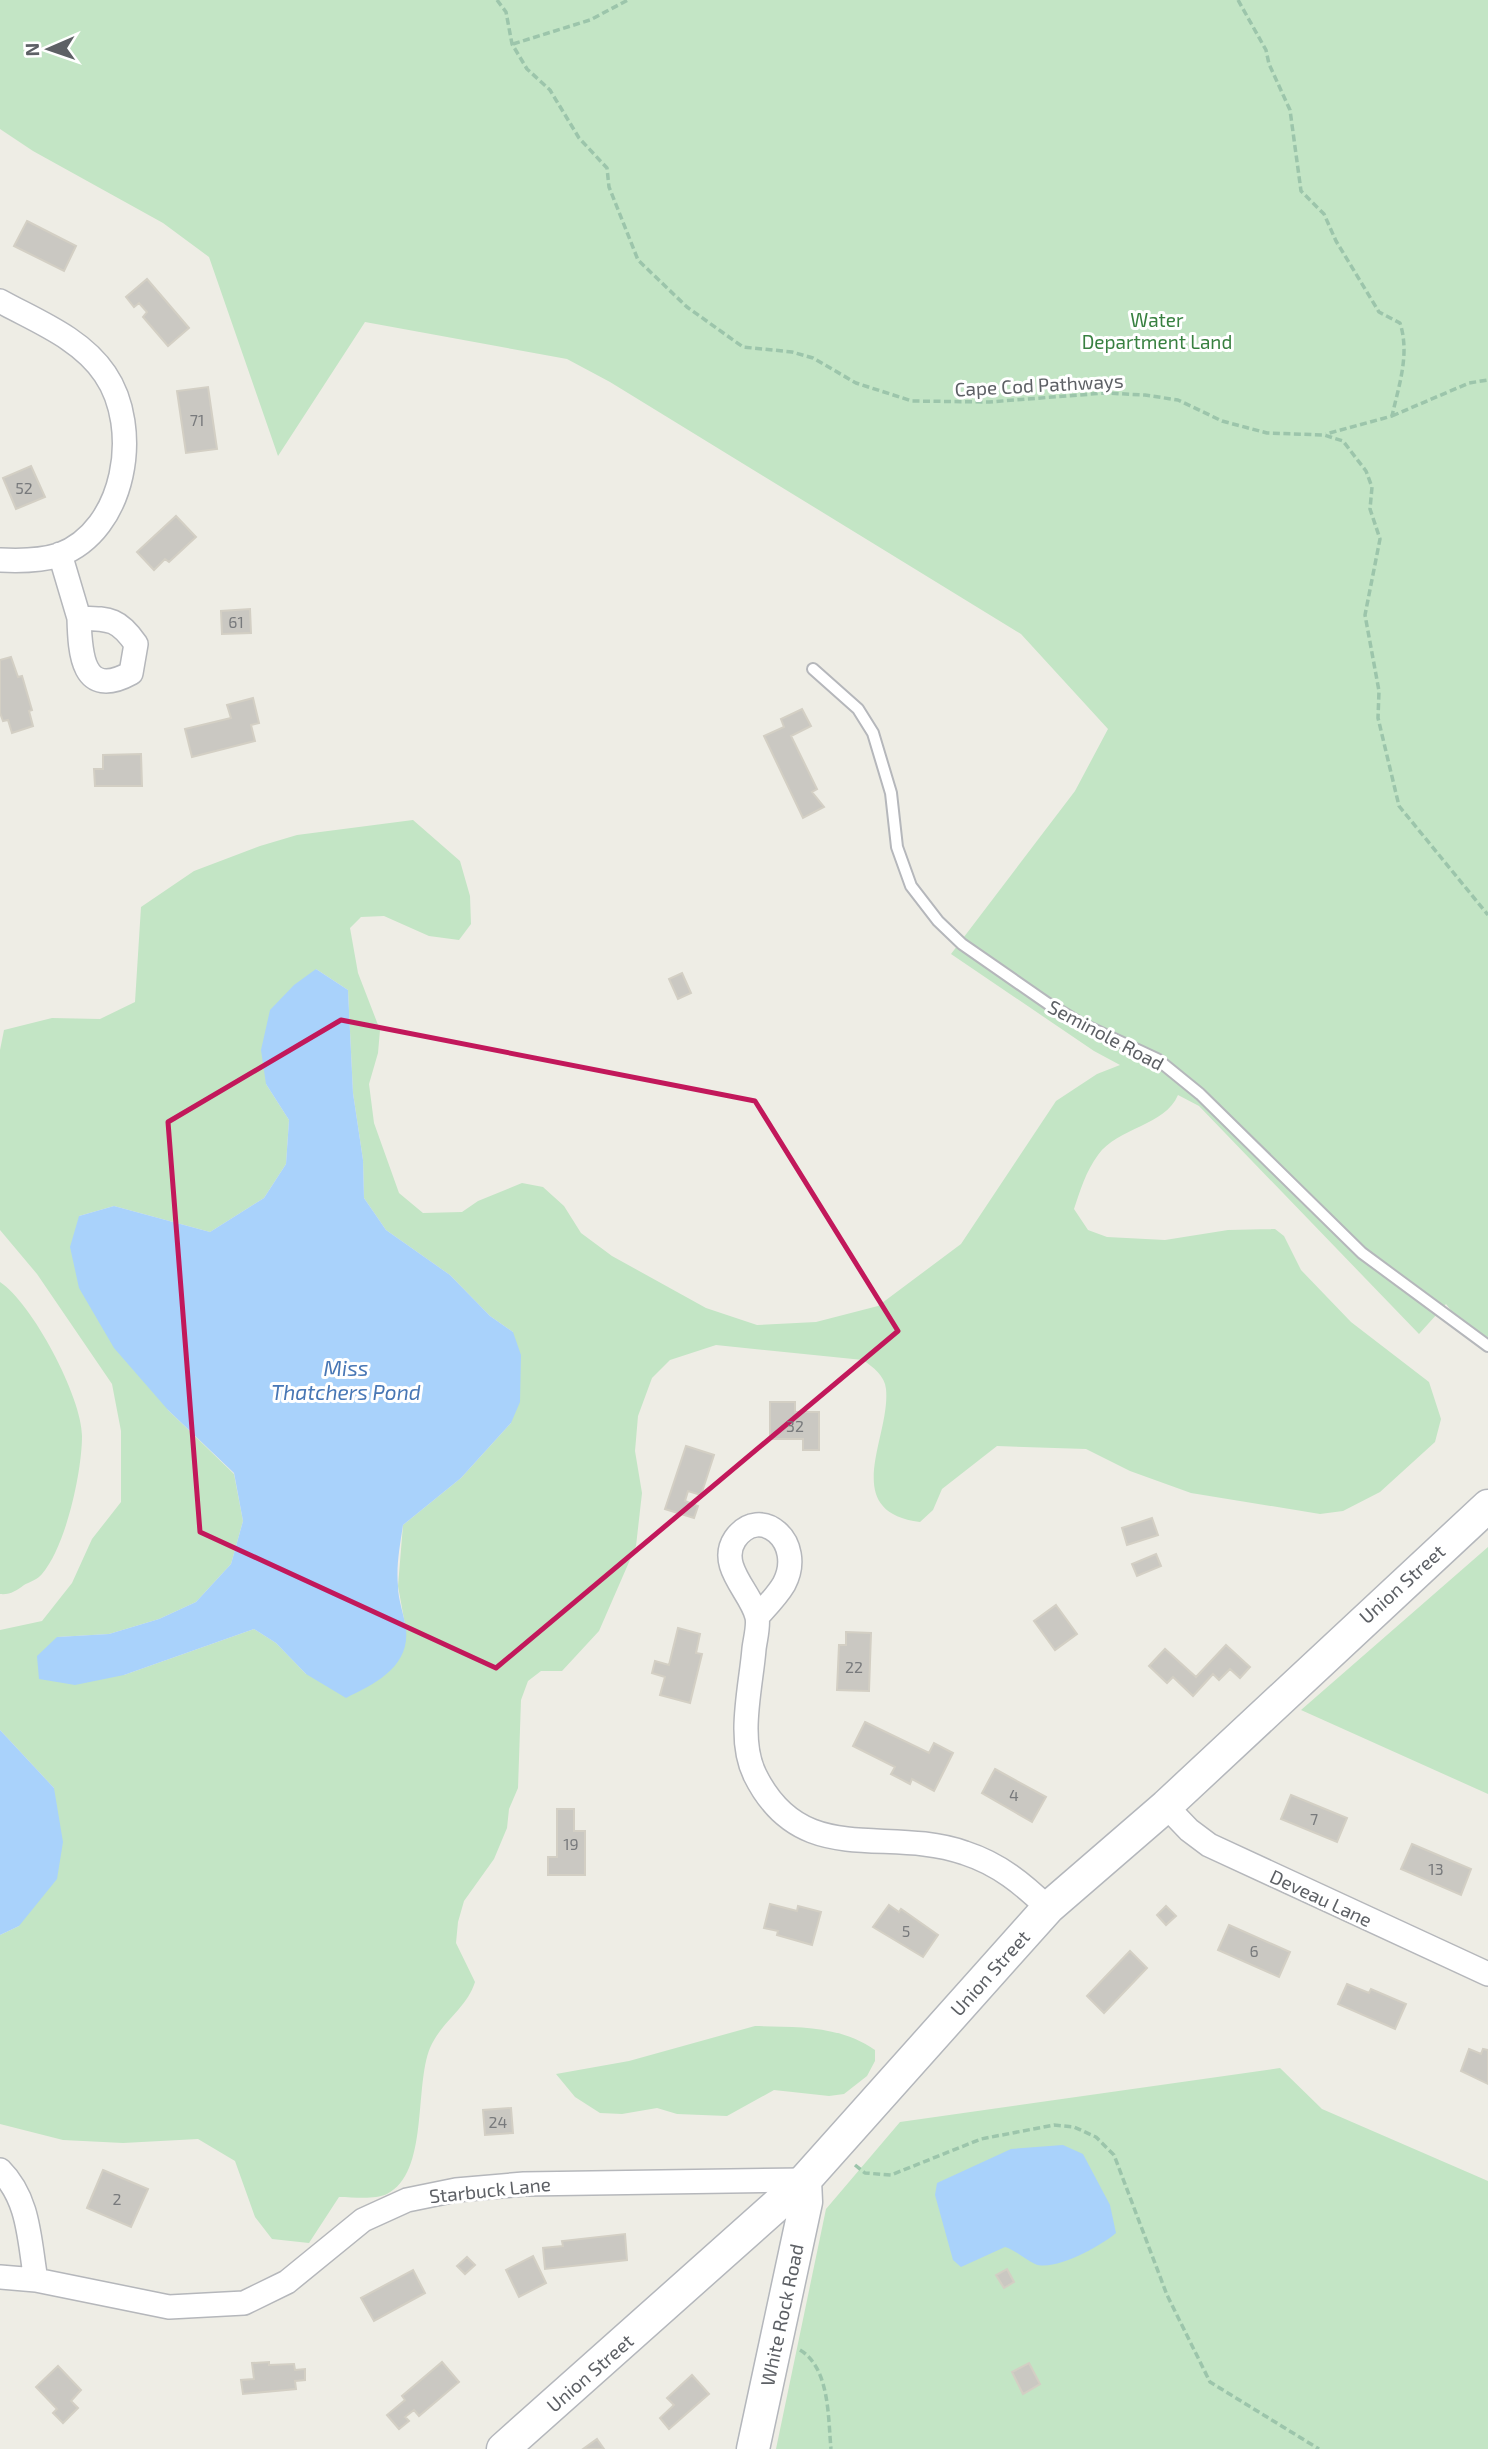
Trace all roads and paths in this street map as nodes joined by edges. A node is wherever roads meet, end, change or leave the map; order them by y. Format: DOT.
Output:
graph roads {
  1 [pos="497,0"];
  2 [pos="628,0"];
  3 [pos="1238,0"];
  4 [pos="512,44"];
  5 [pos="0,300"];
  6 [pos="1488,380"];
  7 [pos="1392,416"];
  8 [pos="1324,435"];
  9 [pos="60,554"];
  10 [pos="0,560"];
  11 [pos="79,618"];
  12 [pos="814,668"];
  13 [pos="1488,915"];
  14 [pos="1488,1346"];
  15 [pos="1488,1506"];
  16 [pos="757,1617"];
  17 [pos="1166,1805"];
  18 [pos="1048,1908"];
  19 [pos="1488,1974"];
  20 [pos="833,2149"];
  21 [pos="0,2170"];
  22 [pos="806,2180"];
  23 [pos="0,2277"];
  24 [pos="36,2280"];
  25 [pos="777,2336"];
  26 [pos="503,2449"];
  27 [pos="753,2449"];
  28 [pos="831,2449"];
  29 [pos="1319,2449"];
  1 -- 4 [label="path, Cape Cod Pathways"];
  2 -- 4 [label="path"];
  3 -- 7 [label="path"];
  4 -- 8 [label="path, Cape Cod Pathways"];
  5 -- 9 [label="street"];
  6 -- 7 [label="path"];
  7 -- 8 [label="path"];
  8 -- 13 [label="path, Cape Cod Pathways"];
  9 -- 10 [label="street"];
  9 -- 11 [label="street"];
  12 -- 14 [label="lane, Seminole Road"];
  15 -- 17 [label="main road, Union Street"];
  16 -- 18 [label="street"];
  17 -- 18 [label="main road, Union Street"];
  17 -- 19 [label="street, Deveau Lane"];
  18 -- 20 [label="main road, Union Street"];
  20 -- 22 [label="main road, Union Street"];
  20 -- 29 [label="path"];
  21 -- 24 [label="street"];
  22 -- 24 [label="street, Starbuck Lane"];
  22 -- 25 [label="main road, White Rock Road"];
  22 -- 26 [label="main road, Union Street"];
  23 -- 24 [label="street, Starbuck Lane"];
  25 -- 27 [label="main road, White Rock Road"];
  25 -- 28 [label="path"];
}
